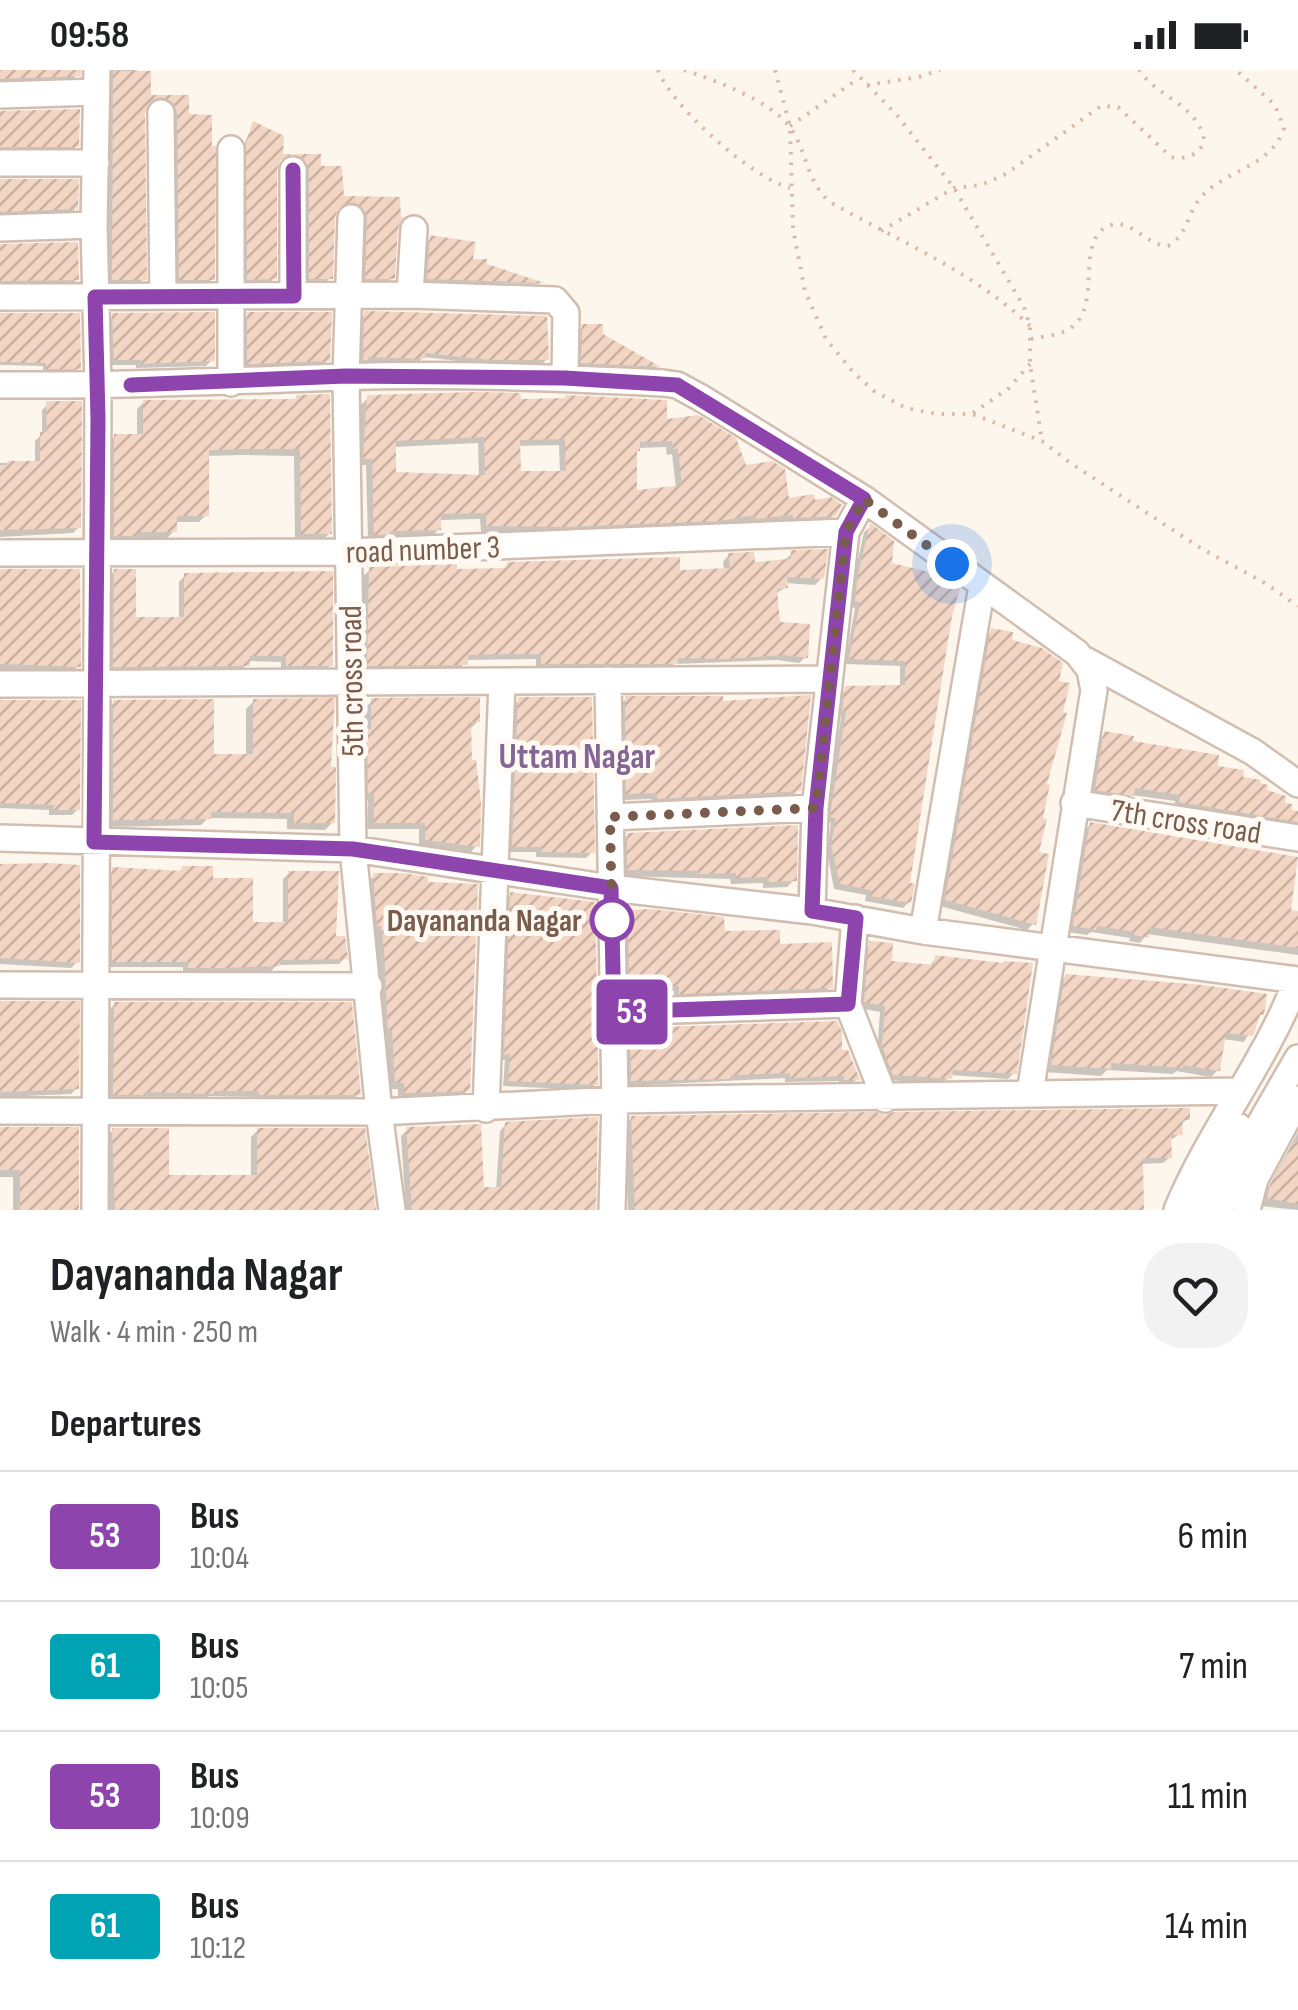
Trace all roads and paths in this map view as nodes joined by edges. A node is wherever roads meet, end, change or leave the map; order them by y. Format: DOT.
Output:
graph roads {
  1 [pos="658,70"];
  2 [pos="684,70"];
  3 [pos="775,70"];
  4 [pos="852,70"];
  5 [pos="940,70"];
  6 [pos="1139,70"];
  7 [pos="1236,70"];
  8 [pos="860,77"];
  9 [pos="97,81"];
  10 [pos="867,85"];
  11 [pos="0,95"];
  12 [pos="161,113"];
  13 [pos="790,126"];
  14 [pos="231,149"];
  15 [pos="96,162"];
  16 [pos="0,163"];
  17 [pos="293,170"];
  18 [pos="790,188"];
  19 [pos="954,188"];
  20 [pos="350,218"];
  21 [pos="94,226"];
  22 [pos="0,228"];
  23 [pos="414,229"];
  24 [pos="881,230"];
  25 [pos="229,295"];
  26 [pos="348,295"];
  27 [pos="410,295"];
  28 [pos="163,296"];
  29 [pos="294,296"];
  30 [pos="95,297"];
  31 [pos="0,298"];
  32 [pos="1030,326"];
  33 [pos="1030,339"];
  34 [pos="1030,364"];
  35 [pos="346,376"];
  36 [pos="565,378"];
  37 [pos="231,383"];
  38 [pos="0,384"];
  39 [pos="98,386"];
  40 [pos="972,414"];
  41 [pos="1042,441"];
  42 [pos="864,499"];
  43 [pos="846,532"];
  44 [pos="98,552"];
  45 [pos="350,552"];
  46 [pos="0,553"];
  47 [pos="982,586"];
  48 [pos="1298,606"];
  49 [pos="1085,660"];
  50 [pos="829,678"];
  51 [pos="608,680"];
  52 [pos="502,682"];
  53 [pos="0,684"];
  54 [pos="351,684"];
  55 [pos="95,686"];
  56 [pos="1298,784"];
  57 [pos="1074,804"];
  58 [pos="816,808"];
  59 [pos="610,817"];
  60 [pos="0,838"];
  61 [pos="1298,838"];
  62 [pos="94,842"];
  63 [pos="353,849"];
  64 [pos="495,870"];
  65 [pos="611,888"];
  66 [pos="812,911"];
  67 [pos="856,918"];
  68 [pos="924,932"];
  69 [pos="1052,949"];
  70 [pos="1298,980"];
  71 [pos="94,983"];
  72 [pos="0,985"];
  73 [pos="369,986"];
  74 [pos="848,1004"];
  75 [pos="614,1012"];
  76 [pos="1298,1019"];
  77 [pos="1298,1058"];
  78 [pos="1240,1091"];
  79 [pos="1030,1092"];
  80 [pos="885,1098"];
  81 [pos="1298,1099"];
  82 [pos="615,1100"];
  83 [pos="97,1109"];
  84 [pos="486,1109"];
  85 [pos="0,1111"];
  86 [pos="379,1112"];
  87 [pos="94,1210"];
  88 [pos="392,1210"];
  89 [pos="612,1210"];
  90 [pos="1178,1210"];
  91 [pos="1193,1210"];
  92 [pos="1220,1210"];
  93 [pos="1247,1210"];
  1 -- 18 [label="path"];
  2 -- 13 [label="path"];
  3 -- 13 [label="path"];
  4 -- 8 [label="path"];
  5 -- 10 [label="path"];
  6 -- 19 [label="path"];
  7 -- 33 [label="path"];
  8 -- 10 [label="path"];
  8 -- 13 [label="path"];
  9 -- 11 [label="street"];
  9 -- 15 [label="street"];
  10 -- 19 [label="path"];
  12 -- 28 [label="street"];
  13 -- 18 [label="path"];
  13 -- 24 [label="path"];
  14 -- 25 [label="street"];
  15 -- 16 [label="street"];
  15 -- 21 [label="street"];
  17 -- 29 [label="street"];
  18 -- 40 [label="path"];
  19 -- 24 [label="path"];
  19 -- 32 [label="path"];
  20 -- 26 [label="street, 5th cross road"];
  21 -- 22 [label="street"];
  21 -- 30 [label="street"];
  23 -- 27 [label="street"];
  24 -- 32 [label="path"];
  25 -- 28 [label="street"];
  25 -- 29 [label="street"];
  25 -- 37 [label="street"];
  26 -- 27 [label="street"];
  26 -- 29 [label="street"];
  26 -- 35 [label="street, 5th cross road"];
  27 -- 36 [label="street"];
  28 -- 30 [label="street"];
  30 -- 31 [label="street"];
  30 -- 39 [label="street"];
  32 -- 33 [label="path"];
  33 -- 34 [label="path"];
  34 -- 40 [label="path"];
  34 -- 41 [label="path"];
  35 -- 36 [label="street"];
  35 -- 37 [label="street"];
  35 -- 45 [label="street, 5th cross road"];
  36 -- 42 [label="street"];
  37 -- 39 [label="street"];
  38 -- 39 [label="street"];
  39 -- 44 [label="street"];
  40 -- 41 [label="path"];
  41 -- 48 [label="path"];
  42 -- 43 [label="street"];
  42 -- 47 [label="street"];
  43 -- 45 [label="street, road number 3"];
  43 -- 50 [label="street"];
  44 -- 45 [label="street, road number 3"];
  44 -- 46 [label="street, road number 3"];
  44 -- 55 [label="street"];
  45 -- 54 [label="street, 5th cross road"];
  47 -- 49 [label="street"];
  47 -- 68 [label="street"];
  49 -- 56 [label="street"];
  49 -- 57 [label="street"];
  50 -- 51 [label="street"];
  50 -- 58 [label="street"];
  51 -- 52 [label="street"];
  51 -- 59 [label="street"];
  52 -- 54 [label="street"];
  52 -- 64 [label="street"];
  53 -- 55 [label="street"];
  54 -- 55 [label="street"];
  54 -- 63 [label="street, 5th cross road"];
  55 -- 62 [label="street"];
  57 -- 61 [label="street, 7th cross road"];
  57 -- 69 [label="street"];
  58 -- 59 [label="street"];
  58 -- 66 [label="street"];
  59 -- 65 [label="street"];
  60 -- 62 [label="street"];
  62 -- 63 [label="street"];
  62 -- 71 [label="street"];
  63 -- 64 [label="street"];
  63 -- 73 [label="street, 5th cross road"];
  64 -- 65 [label="street"];
  64 -- 84 [label="street"];
  65 -- 66 [label="street"];
  65 -- 75 [label="street"];
  66 -- 67 [label="street"];
  67 -- 68 [label="street"];
  67 -- 74 [label="street"];
  68 -- 69 [label="street"];
  69 -- 70 [label="street"];
  69 -- 79 [label="street"];
  70 -- 78 [label="street"];
  71 -- 72 [label="street"];
  71 -- 73 [label="street"];
  71 -- 83 [label="street"];
  73 -- 86 [label="street, 5th cross road"];
  74 -- 75 [label="street"];
  74 -- 80 [label="street"];
  75 -- 82 [label="street"];
  76 -- 91 [label="street"];
  77 -- 92 [label="street"];
  78 -- 79 [label="street"];
  78 -- 90 [label="street"];
  79 -- 80 [label="street"];
  80 -- 82 [label="street"];
  81 -- 93 [label="street"];
  82 -- 84 [label="street"];
  82 -- 89 [label="street"];
  83 -- 85 [label="street"];
  83 -- 86 [label="street"];
  83 -- 87 [label="street"];
  84 -- 86 [label="street"];
  86 -- 88 [label="street, 5th cross road"];
}
